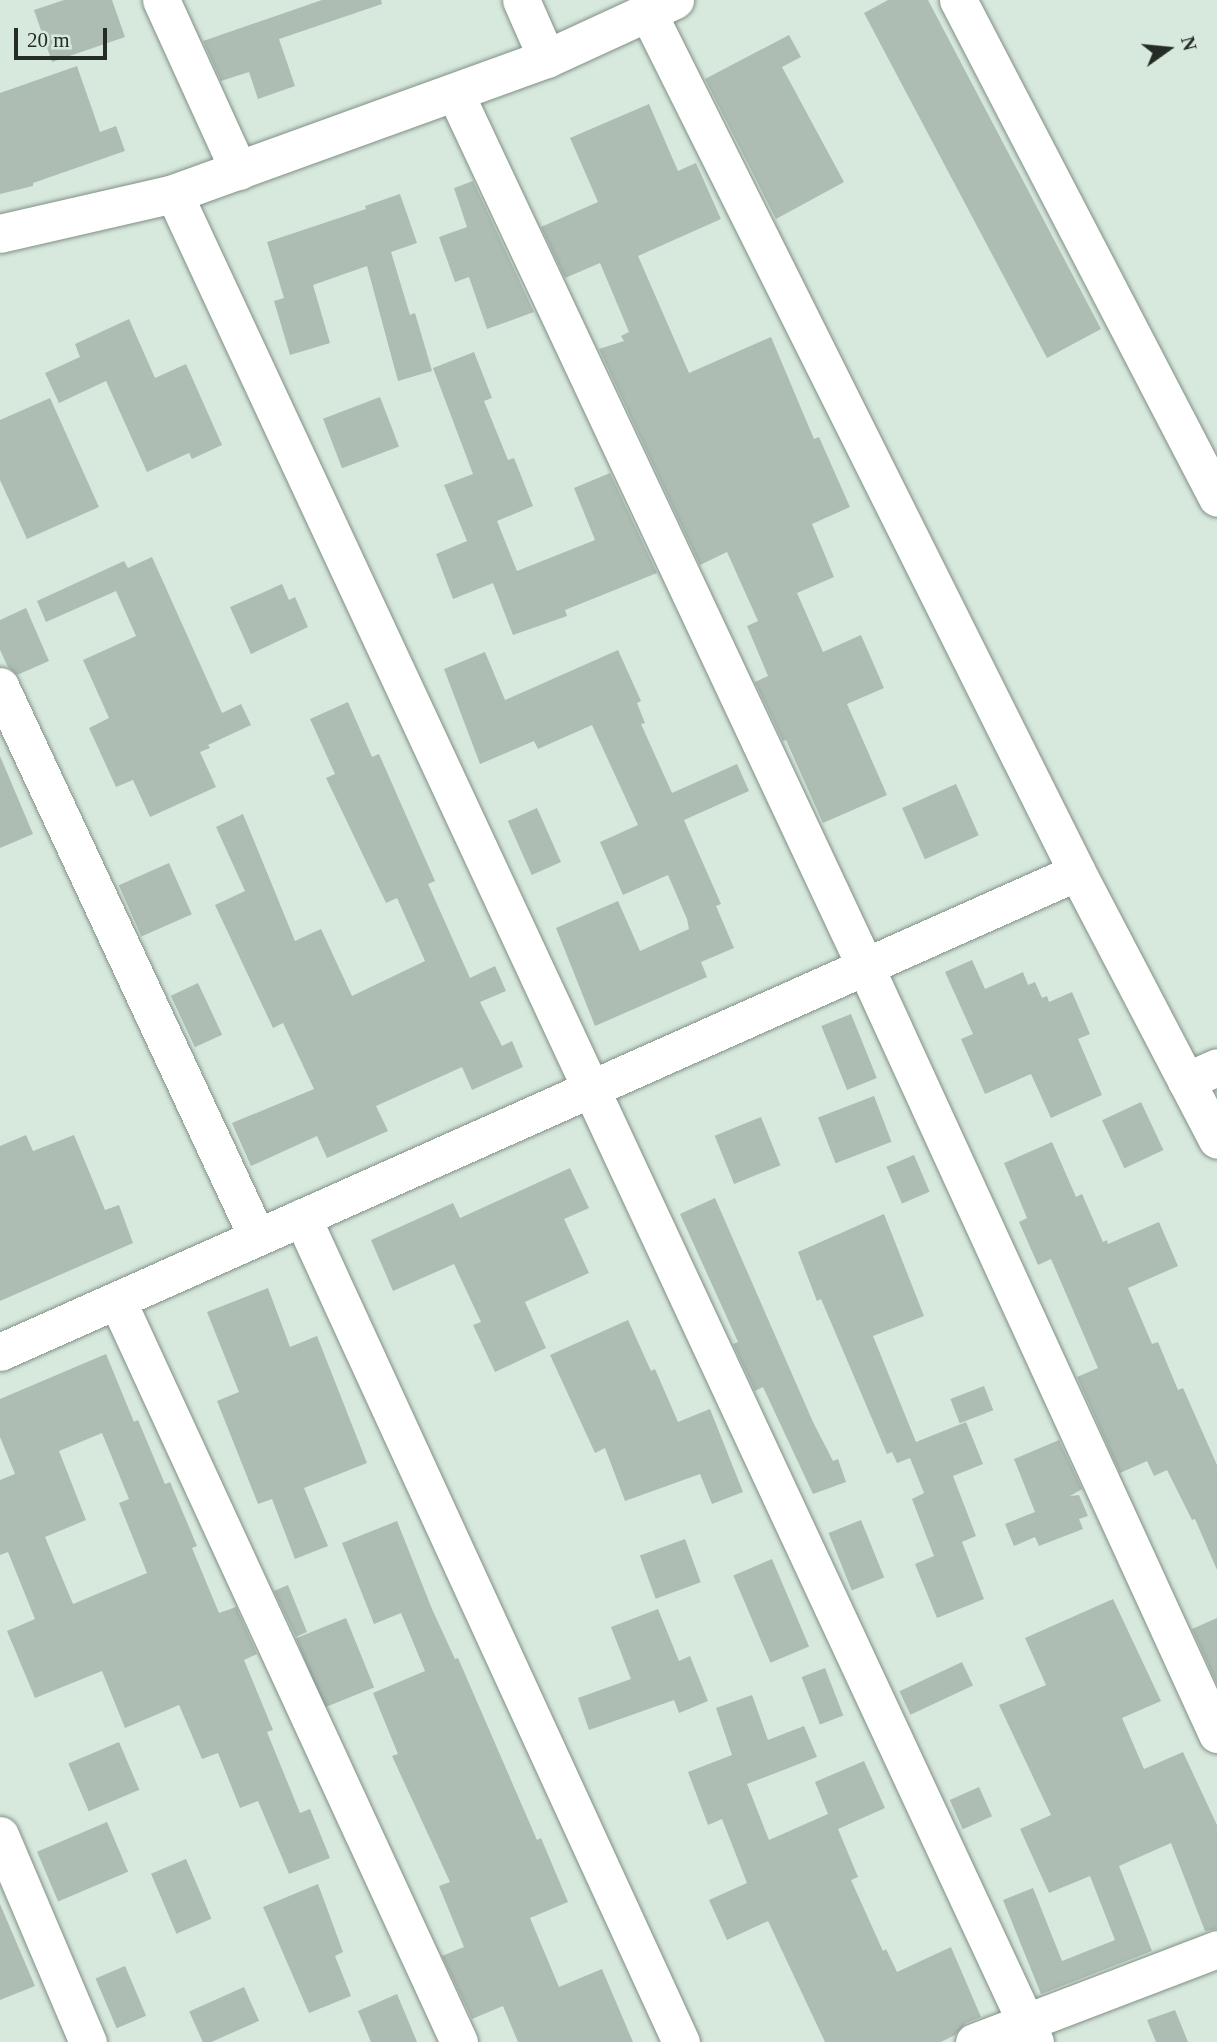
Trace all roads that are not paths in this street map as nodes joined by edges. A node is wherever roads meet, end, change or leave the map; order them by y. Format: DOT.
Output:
graph roads {
  1 [pos="161,0"];
  2 [pos="521,0"];
  3 [pos="958,0"];
  4 [pos="662,7"];
  5 [pos="547,59"];
  6 [pos="455,93"];
  7 [pos="239,171"];
  8 [pos="174,194"];
  9 [pos="0,233"];
  10 [pos="1217,498"];
  11 [pos="0,686"];
  12 [pos="1077,872"];
  13 [pos="865,966"];
  14 [pos="1201,1074"];
  15 [pos="589,1089"];
  16 [pos="1217,1140"];
  17 [pos="302,1217"];
  18 [pos="257,1237"];
  19 [pos="117,1300"];
  20 [pos="0,1352"];
  21 [pos="1217,1734"];
  22 [pos="0,1835"];
  23 [pos="1217,1949"];
  24 [pos="1030,2032"];
  25 [pos="88,2042"];
  26 [pos="459,2042"];
  27 [pos="681,2042"];
  28 [pos="974,2042"];
  1 -- 7 [label="street"];
  2 -- 5 [label="street"];
  3 -- 10 [label="street"];
  4 -- 5 [label="street"];
  4 -- 12 [label="street"];
  5 -- 6 [label="street"];
  6 -- 7 [label="street"];
  6 -- 13 [label="street"];
  7 -- 8 [label="street"];
  8 -- 9 [label="street"];
  8 -- 15 [label="street"];
  11 -- 18 [label="street"];
  12 -- 13 [label="street"];
  12 -- 14 [label="street"];
  13 -- 15 [label="street"];
  13 -- 21 [label="street"];
  14 -- 16 [label="street"];
  15 -- 17 [label="street"];
  15 -- 24 [label="street"];
  17 -- 18 [label="street"];
  17 -- 27 [label="street"];
  18 -- 19 [label="street"];
  19 -- 20 [label="street"];
  19 -- 26 [label="street"];
  22 -- 25 [label="street"];
  23 -- 24 [label="street"];
  24 -- 28 [label="street"];
}
